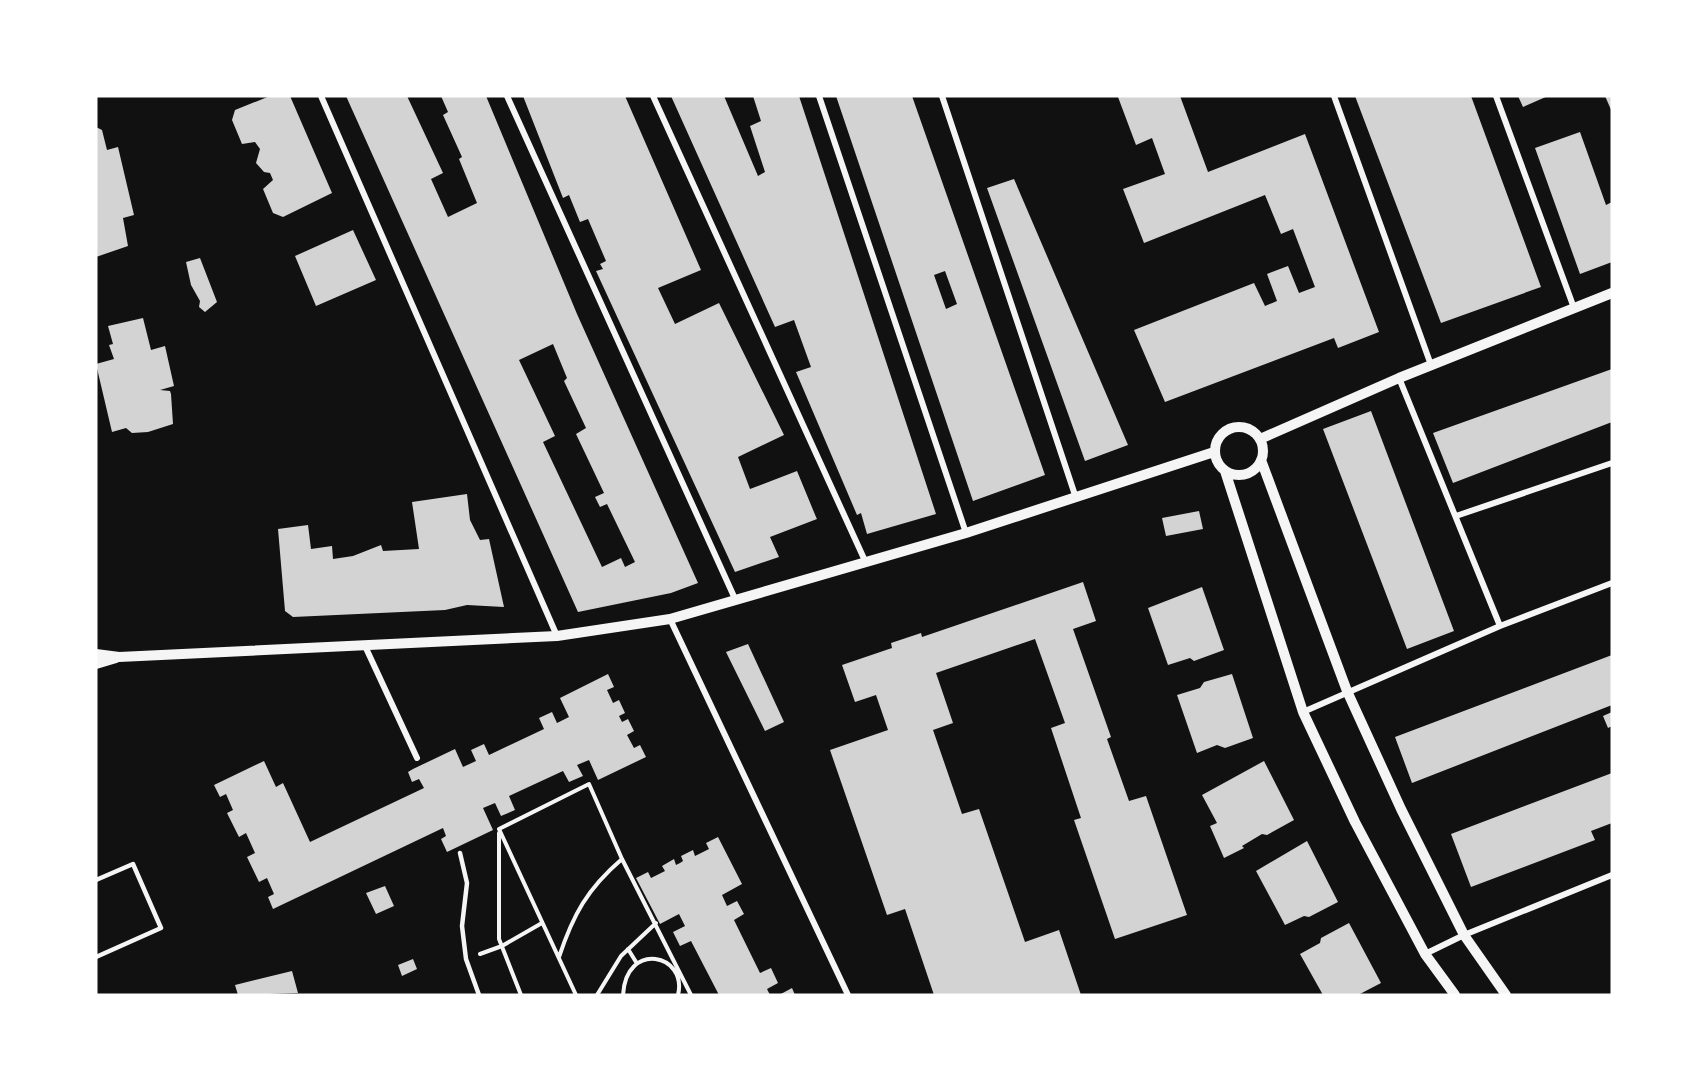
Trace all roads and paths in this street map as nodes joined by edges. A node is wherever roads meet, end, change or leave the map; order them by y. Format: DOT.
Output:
graph roads {
  1 [pos="321,96"];
  2 [pos="507,96"];
  3 [pos="653,96"];
  4 [pos="819,96"];
  5 [pos="942,96"];
  6 [pos="1334,96"];
  7 [pos="1496,96"];
  8 [pos="1612,293"];
  9 [pos="1574,308"];
  10 [pos="1431,365"];
  11 [pos="1399,378"];
  12 [pos="1260,439"];
  13 [pos="1214,452"];
  14 [pos="1261,460"];
  15 [pos="1612,462"];
  16 [pos="1225,471"];
  17 [pos="1076,498"];
  18 [pos="1456,516"];
  19 [pos="966,533"];
  20 [pos="866,562"];
  21 [pos="1612,583"];
  22 [pos="736,601"];
  23 [pos="670,619"];
  24 [pos="1500,626"];
  25 [pos="557,636"];
  26 [pos="365,646"];
  27 [pos="96,654"];
  28 [pos="119,657"];
  29 [pos="96,664"];
  30 [pos="1347,691"];
  31 [pos="1303,712"];
  32 [pos="417,758"];
  33 [pos="499,829"];
  34 [pos="460,853"];
  35 [pos="622,859"];
  36 [pos="1612,875"];
  37 [pos="96,880"];
  38 [pos="542,922"];
  39 [pos="656,923"];
  40 [pos="1464,935"];
  41 [pos="502,946"];
  42 [pos="628,949"];
  43 [pos="1425,954"];
  44 [pos="96,957"];
  45 [pos="558,958"];
  46 [pos="466,960"];
  47 [pos="636,962"];
  48 [pos="679,975"];
  49 [pos="479,995"];
  50 [pos="521,995"];
  51 [pos="576,995"];
  52 [pos="597,995"];
  53 [pos="623,995"];
  54 [pos="678,995"];
  55 [pos="691,995"];
  56 [pos="848,995"];
  57 [pos="1455,995"];
  58 [pos="1506,995"];
  1 -- 25 [label="street"];
  2 -- 22 [label="street"];
  3 -- 20 [label="street"];
  4 -- 19 [label="street"];
  5 -- 17 [label="street"];
  6 -- 10 [label="street"];
  7 -- 9 [label="street"];
  8 -- 9 [label="street"];
  9 -- 10 [label="street"];
  10 -- 11 [label="street"];
  11 -- 12 [label="street"];
  11 -- 18 [label="street"];
  12 -- 13 [label="street"];
  12 -- 14 [label="street"];
  13 -- 16 [label="street"];
  13 -- 17 [label="street"];
  14 -- 16 [label="street"];
  14 -- 30 [label="street"];
  15 -- 18 [label="street"];
  16 -- 31 [label="street"];
  17 -- 19 [label="street"];
  18 -- 24 [label="street"];
  19 -- 20 [label="street"];
  20 -- 22 [label="street"];
  21 -- 24 [label="street"];
  22 -- 23 [label="street"];
  23 -- 25 [label="street"];
  23 -- 56 [label="street"];
  24 -- 30 [label="street"];
  25 -- 26 [label="street"];
  26 -- 28 [label="street"];
  26 -- 32 [label="street"];
  27 -- 28 [label="street"];
  28 -- 29 [label="street"];
  30 -- 31 [label="street"];
  30 -- 40 [label="street"];
  31 -- 43 [label="street"];
  33 -- 35 [label="path"];
  33 -- 38 [label="path"];
  33 -- 41 [label="path"];
  34 -- 46 [label="lane"];
  35 -- 39 [label="path"];
  35 -- 45 [label="path"];
  36 -- 40 [label="street"];
  37 -- 44 [label="lane"];
  38 -- 41 [label="path"];
  38 -- 45 [label="path"];
  39 -- 42 [label="path"];
  39 -- 48 [label="path"];
  40 -- 43 [label="street"];
  40 -- 58 [label="street"];
  41 -- 46 [label="path"];
  41 -- 50 [label="path"];
  42 -- 47 [label="path"];
  42 -- 52 [label="path"];
  43 -- 57 [label="street"];
  45 -- 51 [label="path"];
  46 -- 49 [label="lane"];
  47 -- 48 [label="path"];
  47 -- 53 [label="path"];
  48 -- 54 [label="path"];
  48 -- 55 [label="path"];
}
